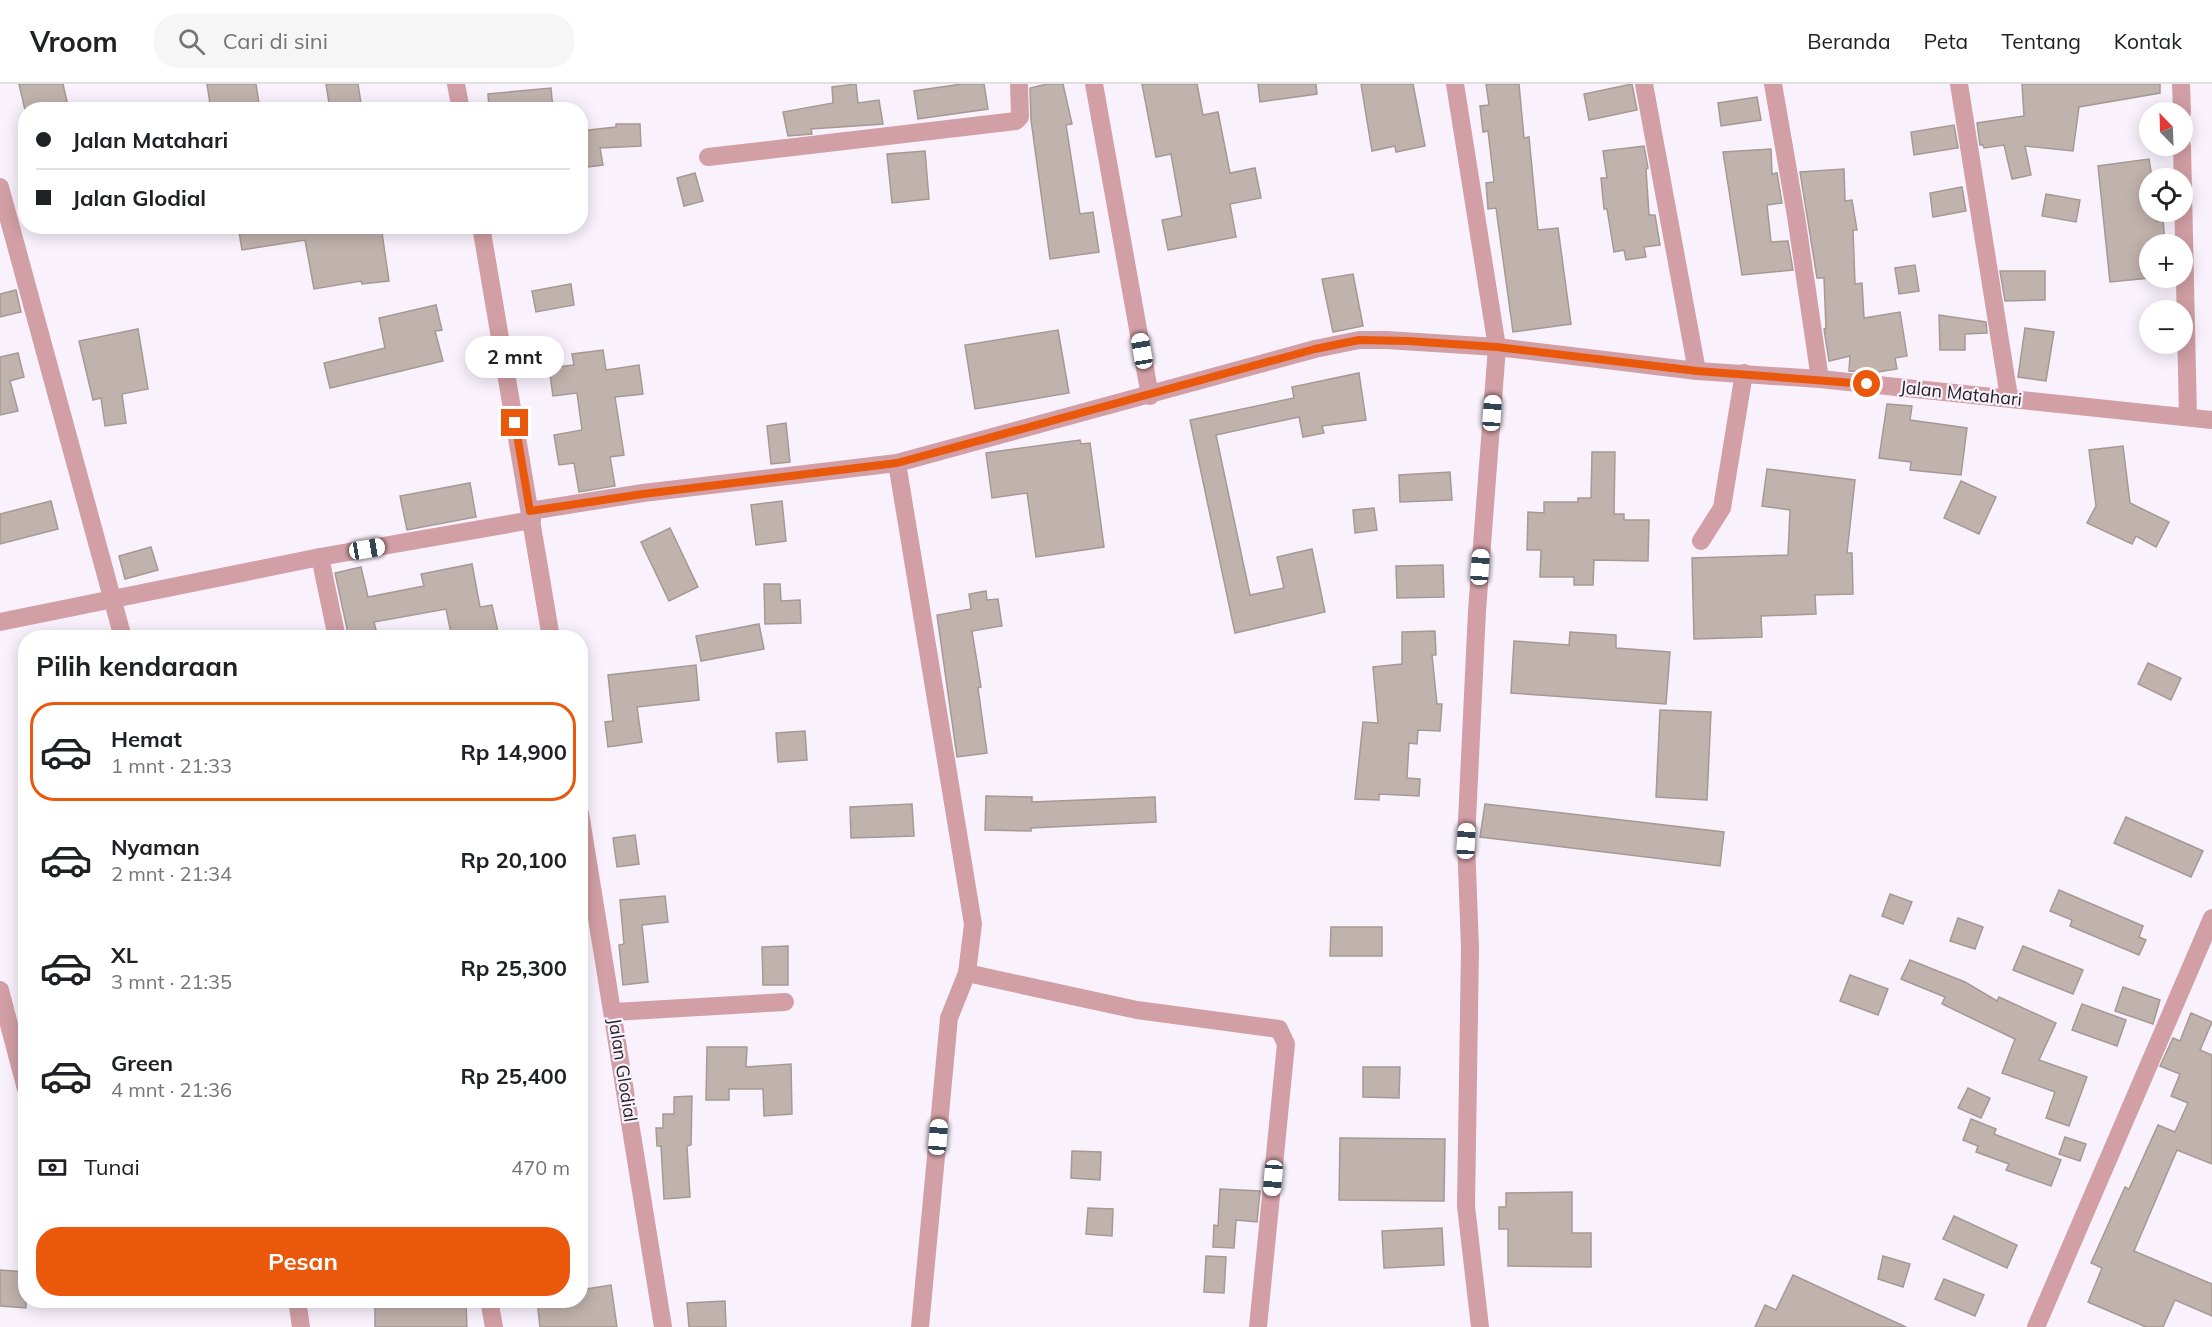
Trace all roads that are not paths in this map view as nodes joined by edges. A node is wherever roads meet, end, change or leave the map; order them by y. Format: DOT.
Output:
graph roads {
  1 [pos="456,84"];
  2 [pos="1020,84"];
  3 [pos="1094,84"];
  4 [pos="1455,84"];
  5 [pos="1644,84"];
  6 [pos="1773,84"];
  7 [pos="1959,84"];
  8 [pos="2181,84"];
  9 [pos="459,102"];
  10 [pos="2182,102"];
  11 [pos="2182,156"];
  12 [pos="708,157"];
  13 [pos="0,186"];
  14 [pos="482,234"];
  15 [pos="1497,347"];
  16 [pos="1697,371"];
  17 [pos="1744,373"];
  18 [pos="1820,379"];
  19 [pos="1150,396"];
  20 [pos="2008,397"];
  21 [pos="2188,417"];
  22 [pos="2212,420"];
  23 [pos="897,463"];
  24 [pos="531,515"];
  25 [pos="1701,541"];
  26 [pos="320,557"];
  27 [pos="112,600"];
  28 [pos="0,622"];
  29 [pos="121,630"];
  30 [pos="335,630"];
  31 [pos="550,630"];
  32 [pos="588,860"];
  33 [pos="2212,918"];
  34 [pos="967,973"];
  35 [pos="0,990"];
  36 [pos="784,1002"];
  37 [pos="614,1012"];
  38 [pos="18,1059"];
  39 [pos="298,1308"];
  40 [pos="490,1308"];
  41 [pos="301,1327"];
  42 [pos="494,1327"];
  43 [pos="663,1327"];
  44 [pos="920,1327"];
  45 [pos="1258,1327"];
  46 [pos="1480,1327"];
  47 [pos="2036,1327"];
  1 -- 9 [label="street"];
  2 -- 12 [label="street"];
  3 -- 19 [label="street"];
  4 -- 15 [label="street"];
  5 -- 16 [label="street"];
  6 -- 18 [label="street"];
  7 -- 20 [label="street"];
  8 -- 10 [label="street"];
  11 -- 21 [label="street"];
  13 -- 27 [label="street"];
  14 -- 24 [label="street"];
  15 -- 16 [label="street, Jalan Matahari"];
  15 -- 19 [label="street, Jalan Matahari"];
  15 -- 46 [label="street"];
  16 -- 17 [label="street, Jalan Matahari"];
  17 -- 18 [label="street, Jalan Matahari"];
  17 -- 25 [label="street"];
  18 -- 20 [label="street, Jalan Matahari"];
  19 -- 23 [label="street, Jalan Matahari"];
  20 -- 21 [label="street, Jalan Matahari"];
  21 -- 22 [label="street, Jalan Matahari"];
  23 -- 24 [label="street, Jalan Matahari"];
  23 -- 34 [label="street"];
  24 -- 26 [label="street, Jalan Matahari"];
  24 -- 31 [label="street"];
  26 -- 27 [label="street, Jalan Matahari"];
  26 -- 30 [label="street"];
  27 -- 28 [label="street, Jalan Matahari"];
  27 -- 29 [label="street"];
  32 -- 37 [label="street, Jalan Glodial"];
  33 -- 47 [label="street"];
  34 -- 44 [label="street"];
  34 -- 45 [label="street"];
  35 -- 38 [label="street"];
  36 -- 37 [label="street"];
  37 -- 43 [label="street, Jalan Glodial"];
  39 -- 41 [label="street"];
  40 -- 42 [label="street"];
}
